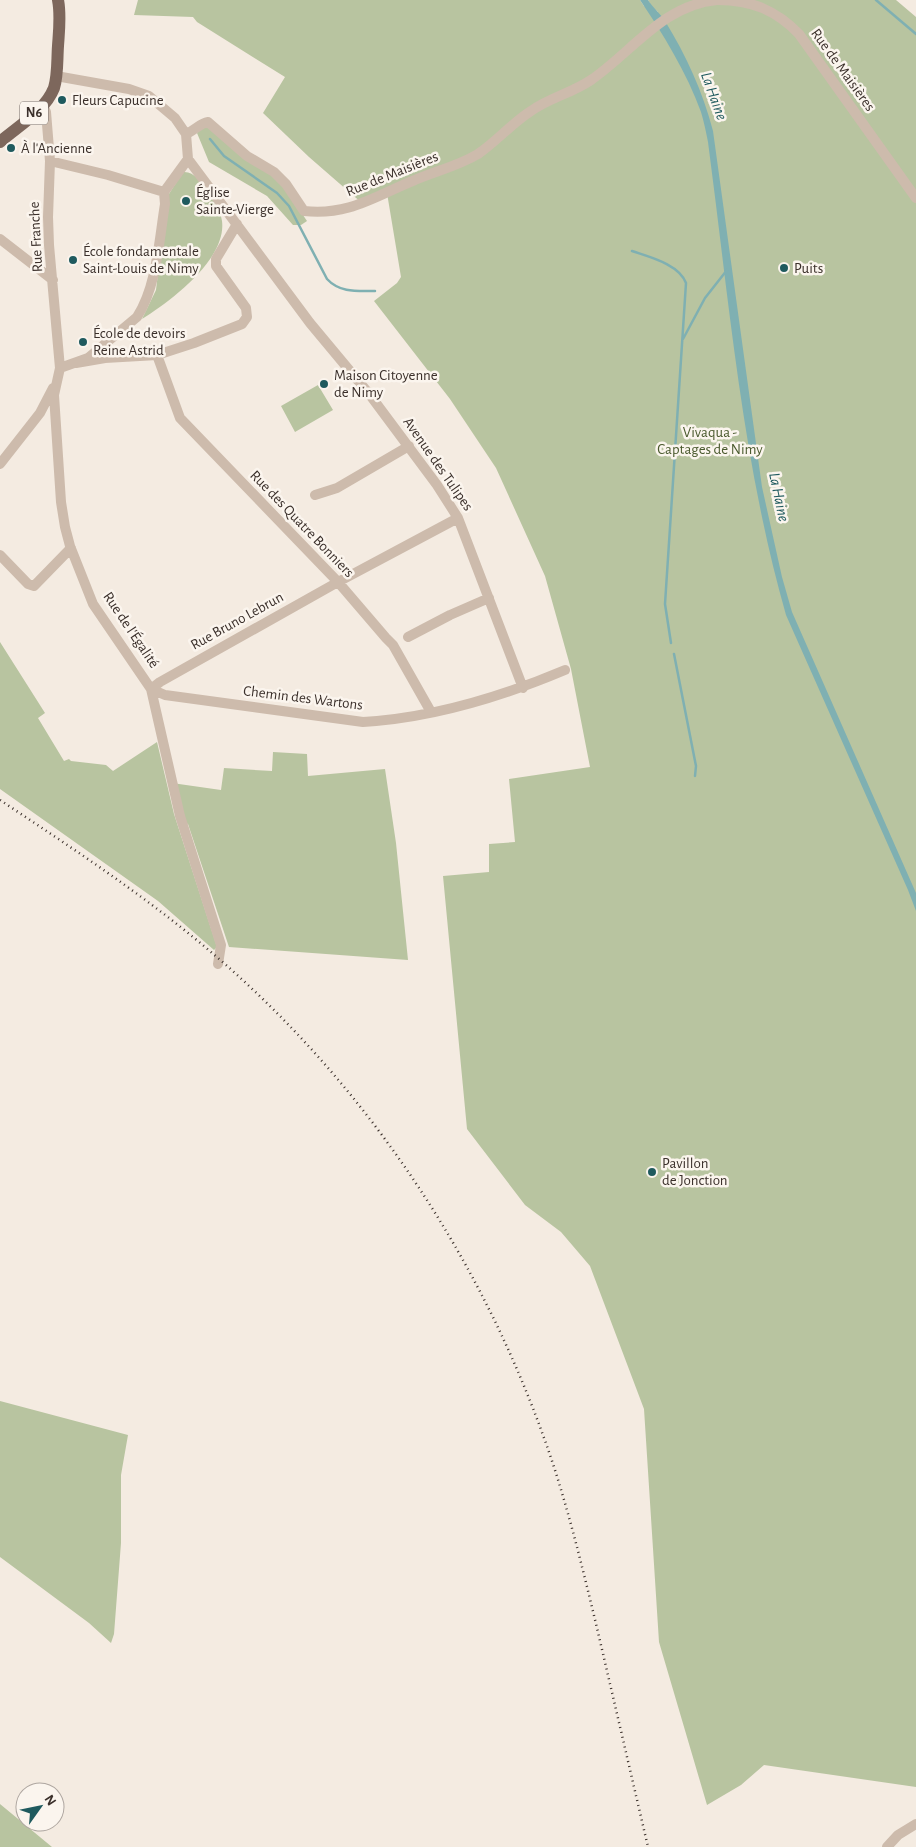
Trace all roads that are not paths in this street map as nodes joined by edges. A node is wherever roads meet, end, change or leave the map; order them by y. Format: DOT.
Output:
graph roads {
  1 [pos="58,0"];
  2 [pos="718,0"];
  3 [pos="56,76"];
  4 [pos="43,106"];
  5 [pos="191,132"];
  6 [pos="0,142"];
  7 [pos="188,159"];
  8 [pos="50,161"];
  9 [pos="164,192"];
  10 [pos="916,198"];
  11 [pos="237,224"];
  12 [pos="0,239"];
  13 [pos="53,280"];
  14 [pos="157,355"];
  15 [pos="76,363"];
  16 [pos="60,368"];
  17 [pos="408,446"];
  18 [pos="0,464"];
  19 [pos="315,495"];
  20 [pos="458,518"];
  21 [pos="71,548"];
  22 [pos="0,555"];
  23 [pos="338,582"];
  24 [pos="489,598"];
  25 [pos="408,637"];
  26 [pos="565,670"];
  27 [pos="523,688"];
  28 [pos="151,689"];
  29 [pos="432,712"];
  30 [pos="218,964"];
  31 [pos="916,1824"];
  32 [pos="887,1847"];
  1 -- 3 [label="main road, N6"];
  2 -- 5 [label="street, Rue de Maisières"];
  2 -- 10 [label="street, Rue de Maisières"];
  3 -- 4 [label="main road, N6"];
  3 -- 5 [label="street"];
  4 -- 6 [label="main road, N6"];
  4 -- 8 [label="street, Rue Franche"];
  5 -- 7 [label="street"];
  7 -- 9 [label="street"];
  7 -- 11 [label="street, Avenue des Tulipes"];
  8 -- 9 [label="street"];
  8 -- 13 [label="street, Rue Franche"];
  9 -- 15 [label="street"];
  11 -- 14 [label="street"];
  11 -- 17 [label="street, Avenue des Tulipes"];
  12 -- 13 [label="street"];
  13 -- 16 [label="street, Rue Franche"];
  14 -- 15 [label="street"];
  14 -- 23 [label="street, Rue des Quatre Bonniers"];
  15 -- 16 [label="street"];
  16 -- 18 [label="street"];
  16 -- 21 [label="street, Rue de l'Égalité"];
  17 -- 19 [label="street"];
  17 -- 20 [label="street, Avenue des Tulipes"];
  20 -- 23 [label="street, Rue Bruno Lebrun"];
  20 -- 24 [label="street, Avenue des Tulipes"];
  21 -- 22 [label="street"];
  21 -- 28 [label="street, Rue de l'Égalité"];
  23 -- 28 [label="street, Rue Bruno Lebrun"];
  23 -- 29 [label="street, Rue des Quatre Bonniers"];
  24 -- 25 [label="street"];
  24 -- 27 [label="street, Avenue des Tulipes"];
  26 -- 27 [label="street, Chemin des Wartons"];
  27 -- 29 [label="street, Chemin des Wartons"];
  28 -- 29 [label="street, Chemin des Wartons"];
  28 -- 30 [label="street, Rue de l'Égalité"];
  31 -- 32 [label="street"];
}
